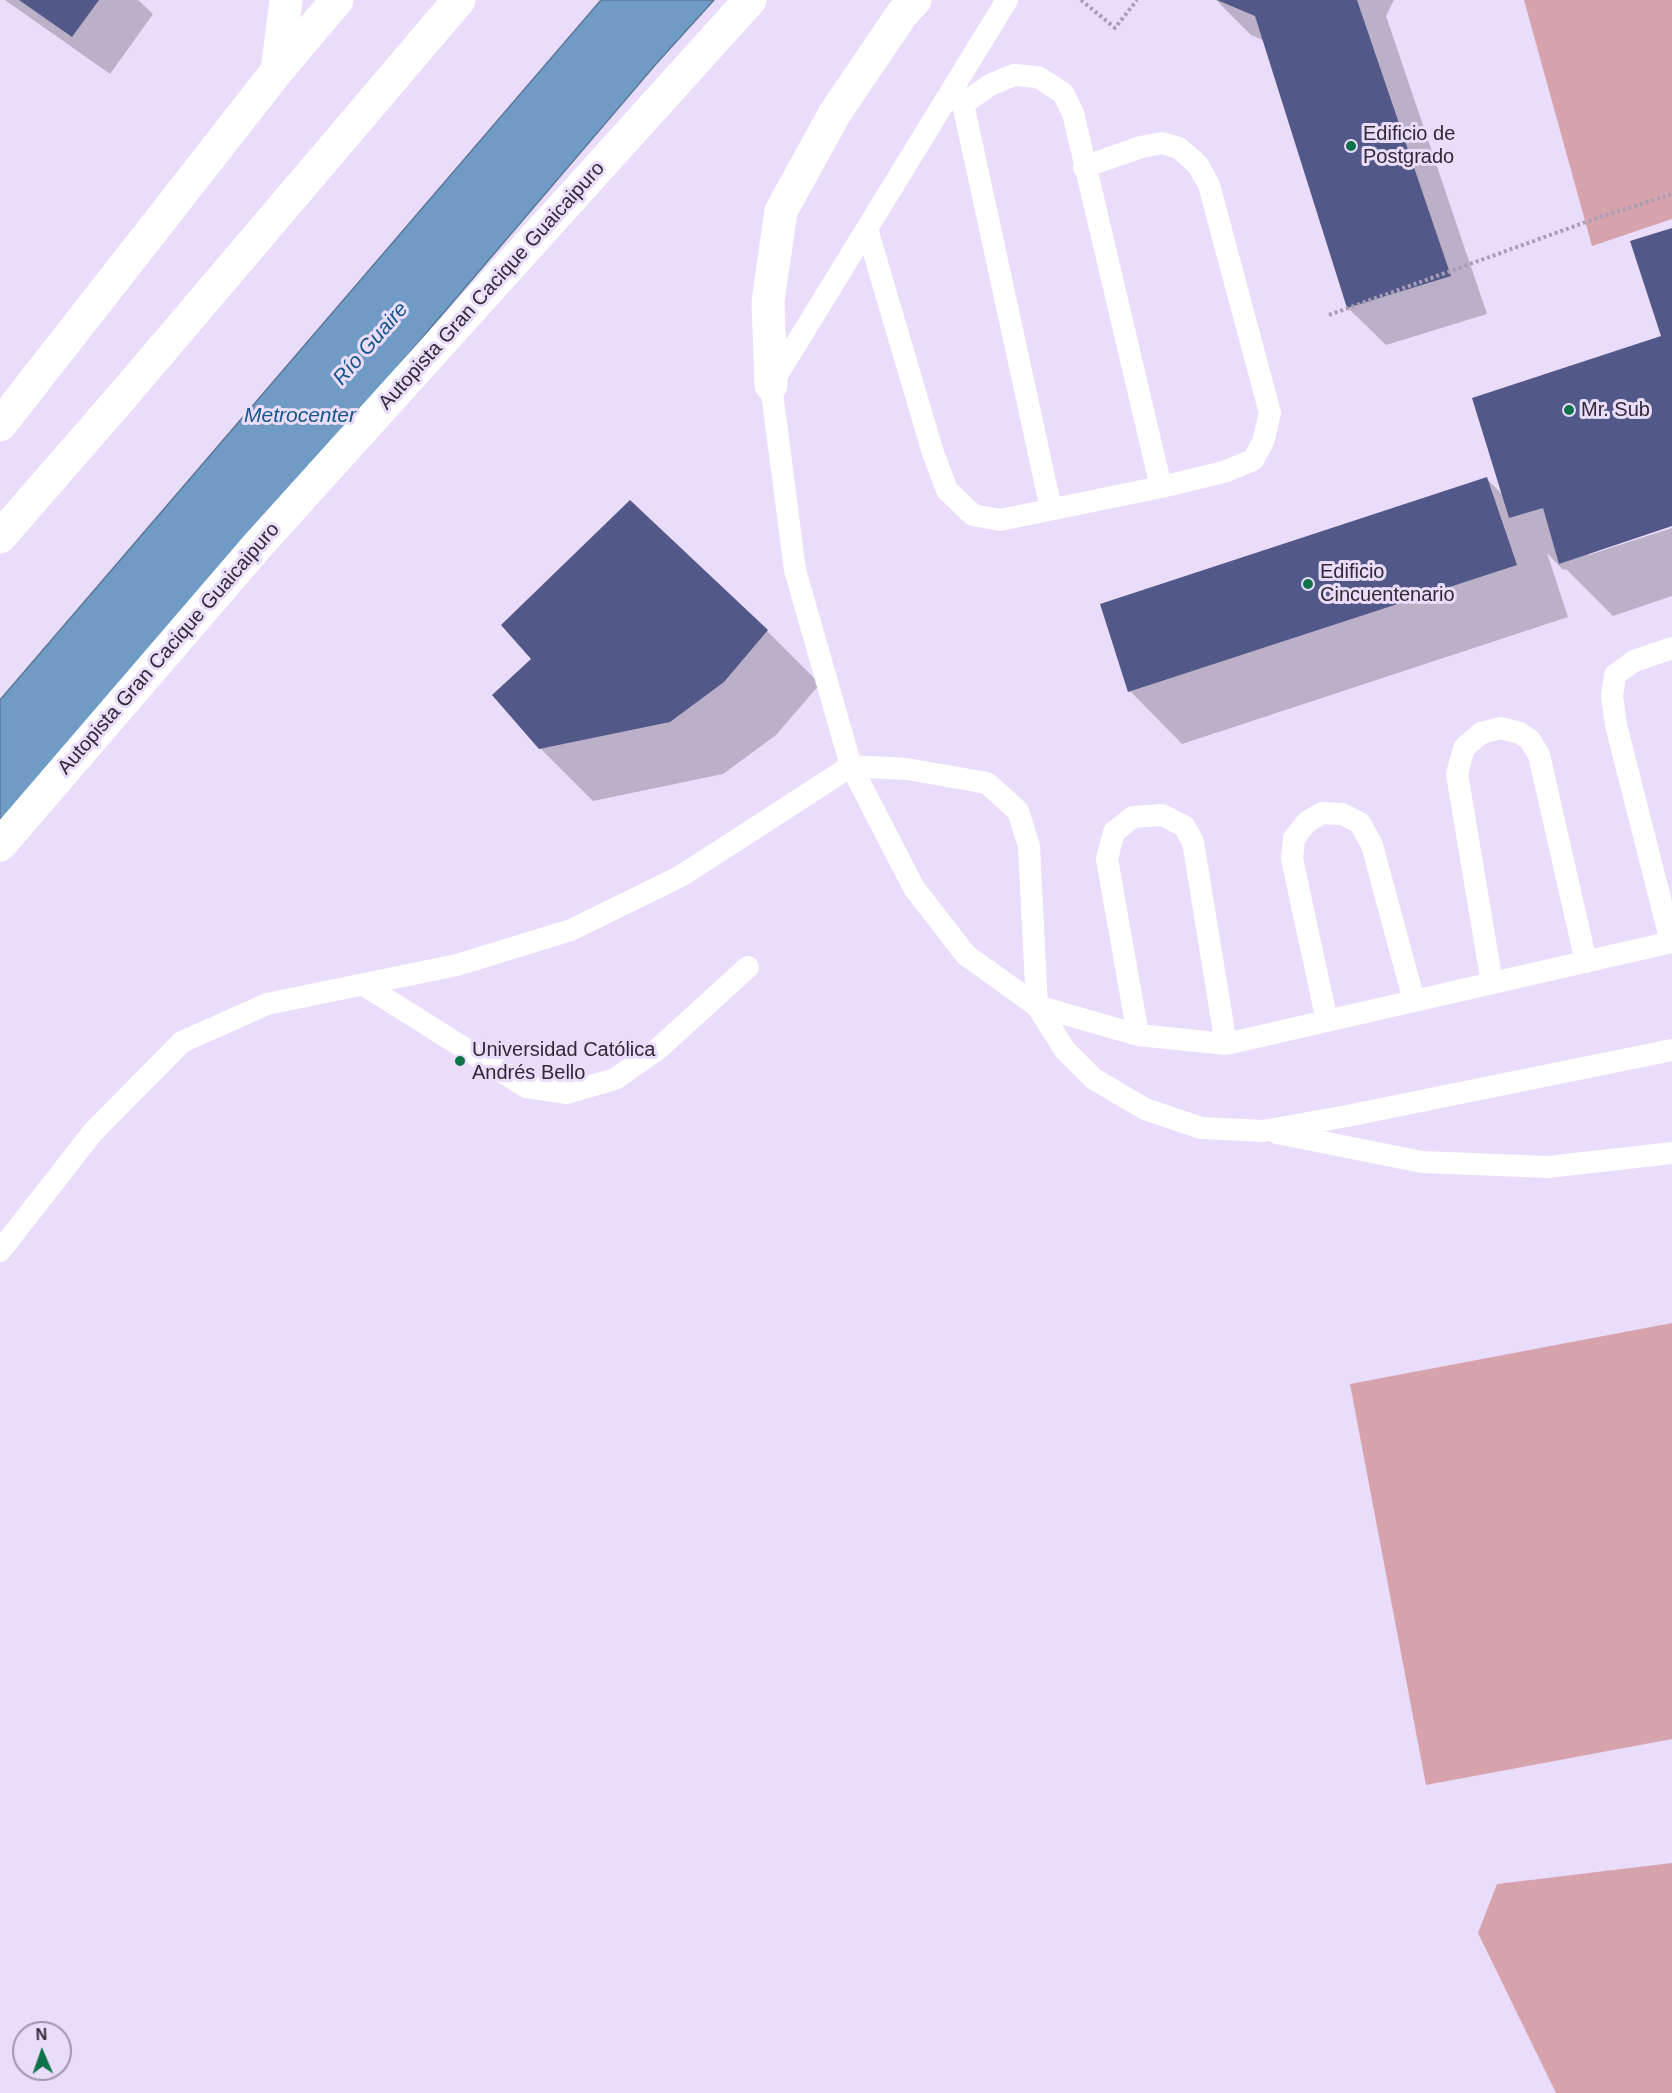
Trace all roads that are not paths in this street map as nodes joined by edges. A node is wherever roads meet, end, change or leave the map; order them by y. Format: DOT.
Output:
graph roads {
  1 [pos="286,0"];
  2 [pos="337,0"];
  3 [pos="459,0"];
  4 [pos="750,0"];
  5 [pos="915,0"];
  6 [pos="1006,0"];
  7 [pos="277,71"];
  8 [pos="956,100"];
  9 [pos="1084,167"];
  10 [pos="867,229"];
  11 [pos="771,385"];
  12 [pos="0,425"];
  13 [pos="1161,487"];
  14 [pos="1051,509"];
  15 [pos="0,537"];
  16 [pos="1672,648"];
  17 [pos="850,766"];
  18 [pos="0,845"];
  19 [pos="1672,942"];
  20 [pos="1586,962"];
  21 [pos="748,967"];
  22 [pos="1492,983"];
  23 [pos="364,985"];
  24 [pos="1414,1001"];
  25 [pos="1037,1006"];
  26 [pos="1327,1021"];
  27 [pos="1138,1035"];
  28 [pos="1226,1044"];
  29 [pos="1672,1050"];
  30 [pos="1263,1131"];
  31 [pos="1672,1154"];
  32 [pos="0,1251"];
  1 -- 7 [label="highway"];
  2 -- 7 [label="highway"];
  3 -- 15 [label="highway"];
  4 -- 18 [label="highway, Autopista Gran Cacique Guaicaipuro"];
  5 -- 11 [label="highway"];
  6 -- 8 [label="lane"];
  7 -- 12 [label="highway"];
  8 -- 9 [label="lane"];
  8 -- 10 [label="lane"];
  8 -- 14 [label="lane"];
  9 -- 13 [label="lane"];
  9 -- 13 [label="lane"];
  10 -- 11 [label="lane"];
  10 -- 14 [label="lane"];
  11 -- 17 [label="lane"];
  13 -- 14 [label="lane"];
  16 -- 19 [label="lane"];
  17 -- 23 [label="lane"];
  17 -- 25 [label="lane"];
  17 -- 25 [label="lane"];
  19 -- 20 [label="lane"];
  20 -- 22 [label="lane"];
  20 -- 22 [label="lane"];
  21 -- 23 [label="lane"];
  22 -- 24 [label="lane"];
  23 -- 32 [label="lane"];
  24 -- 26 [label="lane"];
  24 -- 26 [label="lane"];
  25 -- 27 [label="lane"];
  25 -- 30 [label="lane"];
  26 -- 28 [label="lane"];
  27 -- 28 [label="lane"];
  27 -- 28 [label="lane"];
  29 -- 30 [label="lane"];
  30 -- 31 [label="lane"];
}
